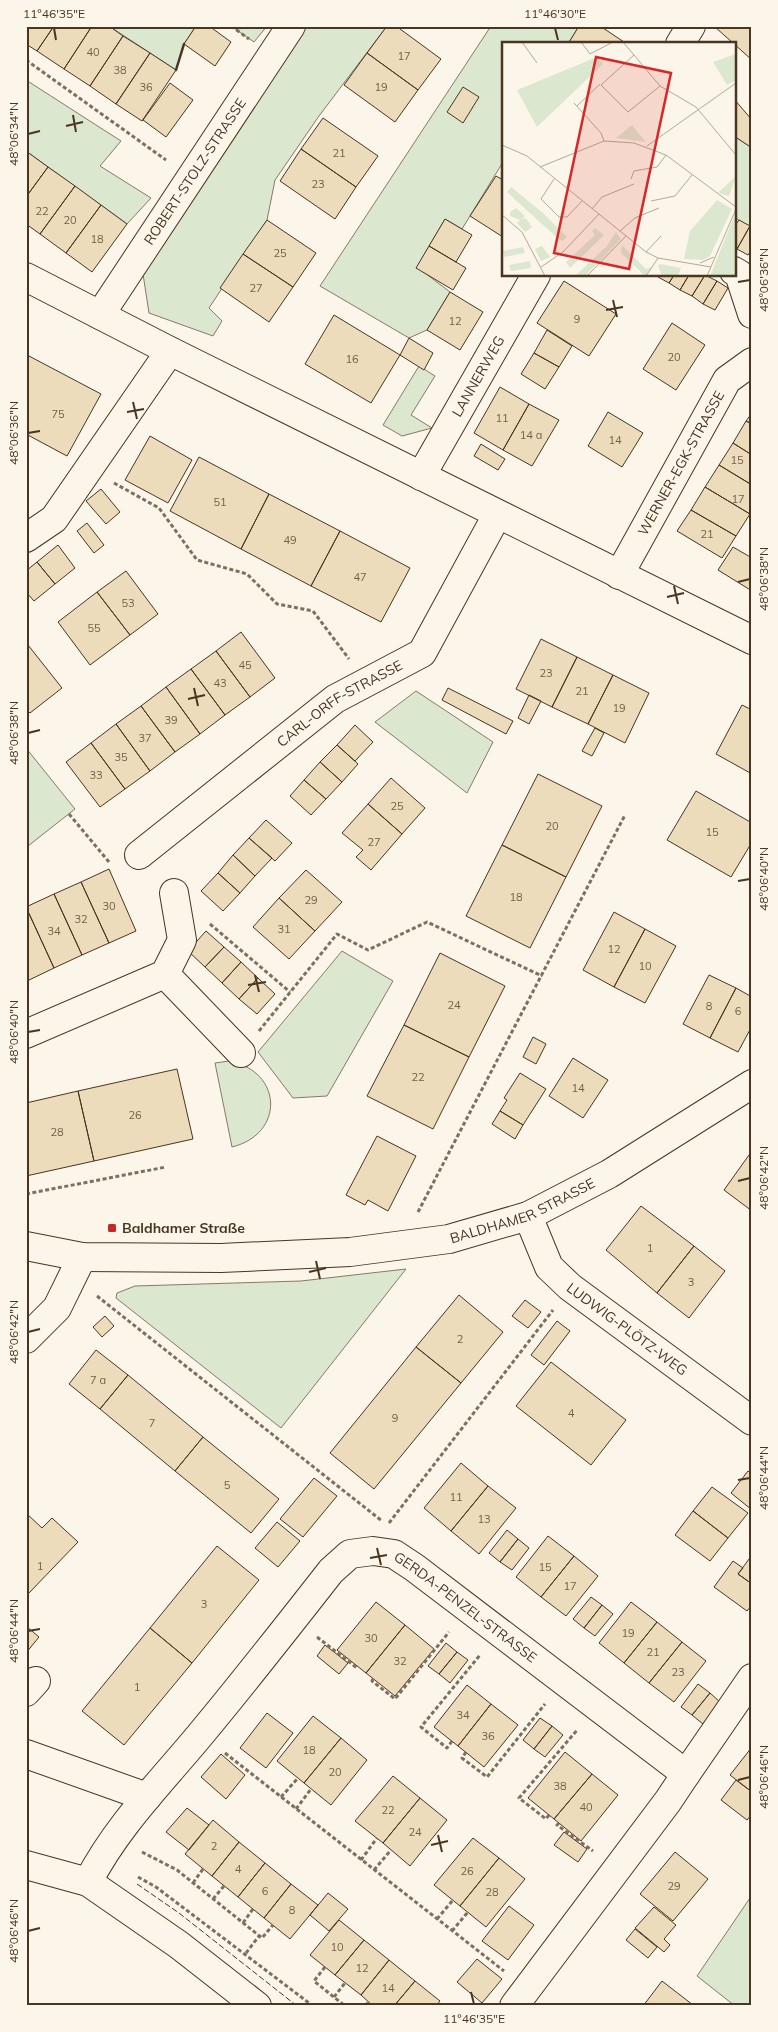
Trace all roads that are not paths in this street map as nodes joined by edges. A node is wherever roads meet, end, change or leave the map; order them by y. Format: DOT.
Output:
graph roads {
  1 [pos="291,26"];
  2 [pos="691,26"];
  3 [pos="681,42"];
  4 [pos="736,272"];
  5 [pos="535,276"];
  6 [pos="26,277"];
  7 [pos="752,314"];
  8 [pos="100,315"];
  9 [pos="170,351"];
  10 [pos="752,362"];
  11 [pos="421,476"];
  12 [pos="497,515"];
  13 [pos="26,538"];
  14 [pos="619,575"];
  15 [pos="752,640"];
  16 [pos="139,856"];
  17 [pos="174,893"];
  18 [pos="165,974"];
  19 [pos="26,1034"];
  20 [pos="241,1053"];
  21 [pos="752,1084"];
  22 [pos="528,1216"];
  23 [pos="26,1246"];
  24 [pos="82,1257"];
  25 [pos="26,1339"];
  26 [pos="752,1421"];
  27 [pos="752,1678"];
  28 [pos="26,1754"];
  29 [pos="686,1774"];
  30 [pos="147,1797"];
  31 [pos="26,1864"];
  32 [pos="88,1882"];
  33 [pos="520,1997"];
  34 [pos="256,2006"];
  1 -- 8 [label="street, ROBERT-STOLZ-STRASSE"];
  2 -- 3 [label="street"];
  4 -- 7 [label="street"];
  5 -- 11 [label="street, LANNERWEG"];
  6 -- 8 [label="street"];
  8 -- 9 [label="street"];
  9 -- 11 [label="street"];
  9 -- 13 [label="street"];
  10 -- 14 [label="street, WERNER-EGK-STRASSE"];
  11 -- 12 [label="street"];
  12 -- 14 [label="street"];
  12 -- 16 [label="street, CARL-ORFF-STRASSE"];
  14 -- 15 [label="street"];
  17 -- 18 [label="street"];
  18 -- 19 [label="street"];
  18 -- 20 [label="street"];
  21 -- 22 [label="street, BALDHAMER STRASSE"];
  22 -- 24 [label="street, BALDHAMER STRASSE"];
  22 -- 26 [label="street, LUDWIG-PLÖTZ-WEG"];
  23 -- 24 [label="street, BALDHAMER STRASSE"];
  24 -- 25 [label="street"];
  27 -- 29 [label="street"];
  28 -- 30 [label="street"];
  29 -- 30 [label="street, GERDA-PENZEL-STRASSE"];
  29 -- 33 [label="street"];
  30 -- 32 [label="street, GERDA-PENZEL-STRASSE"];
  31 -- 32 [label="street"];
  32 -- 34 [label="street"];
}
